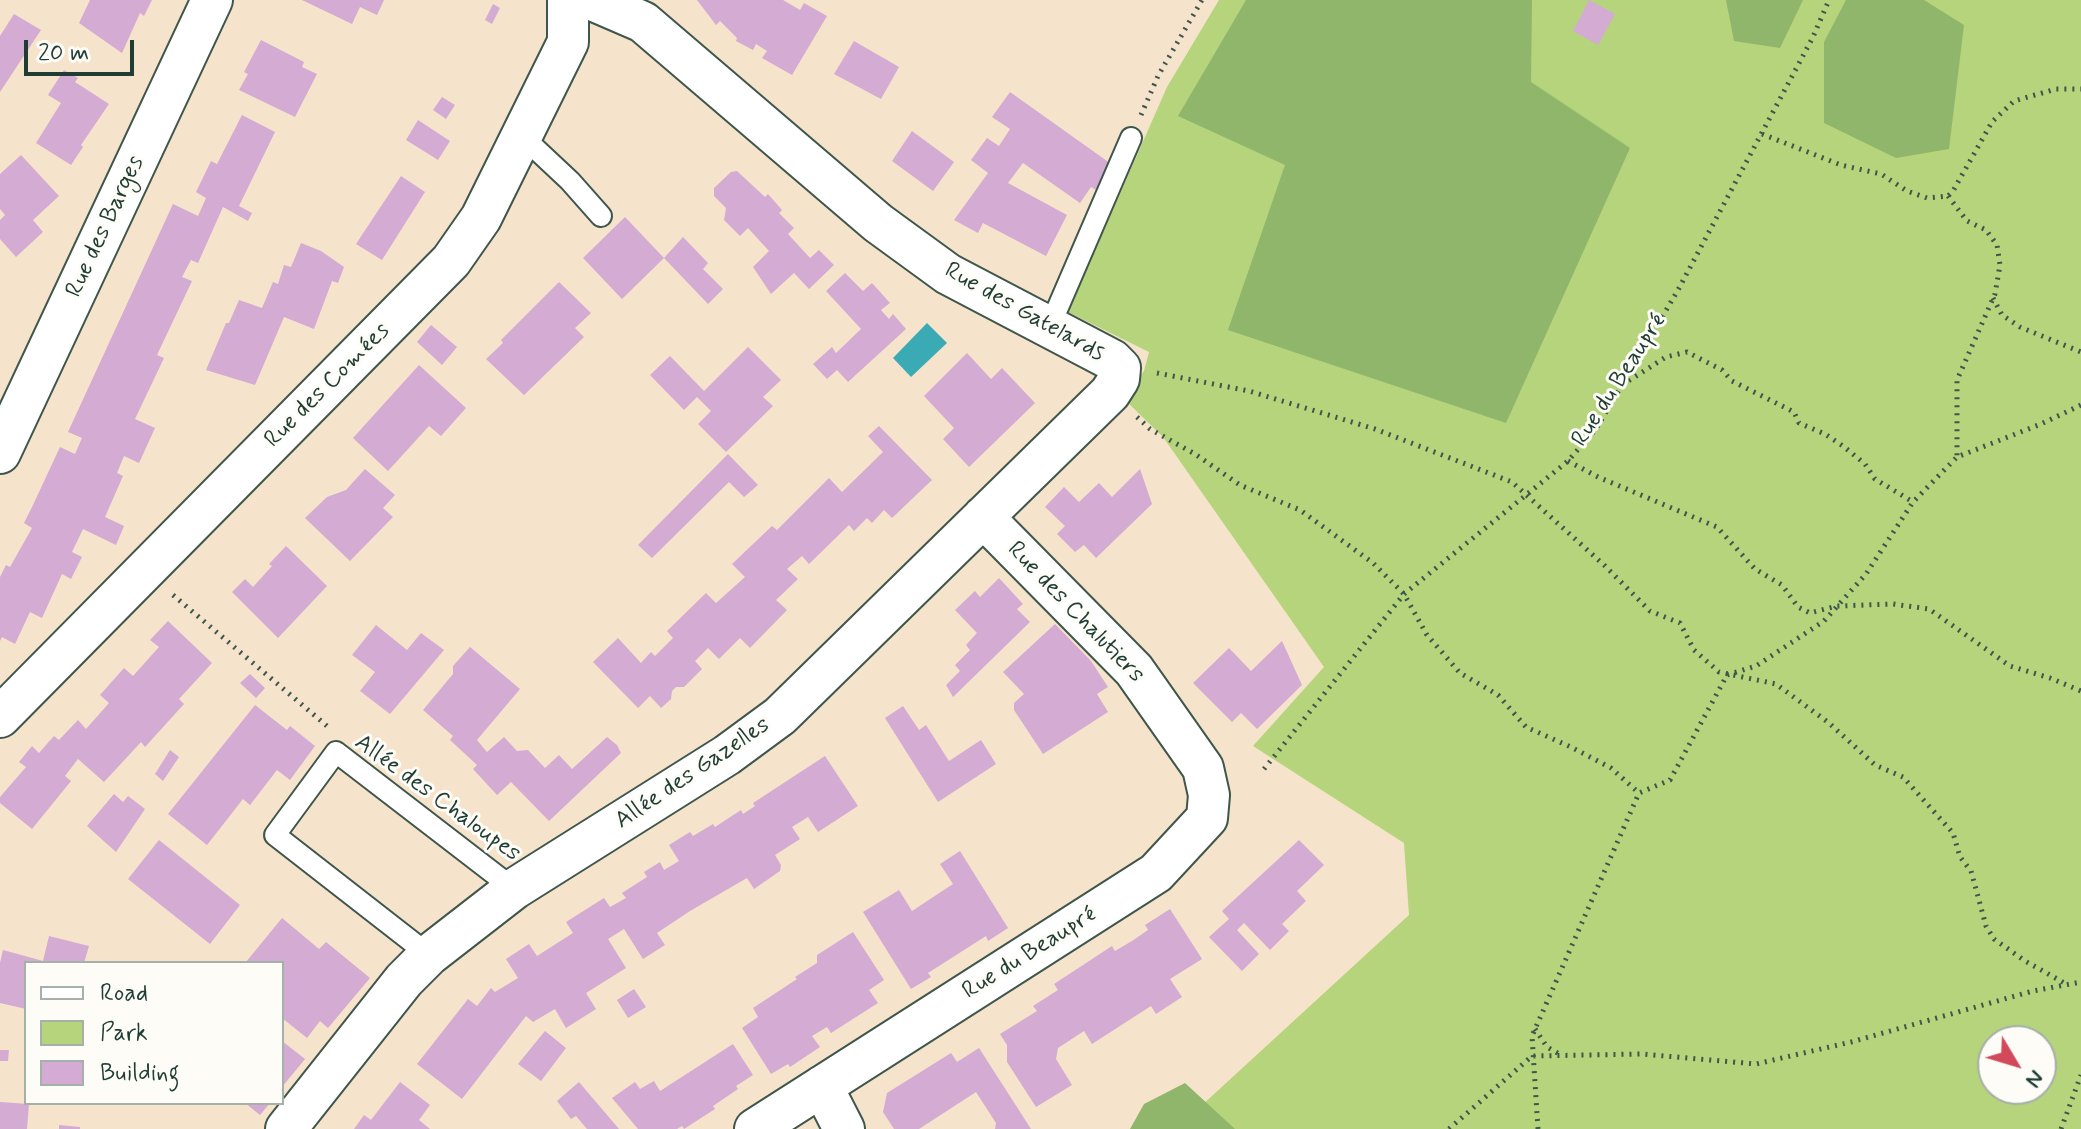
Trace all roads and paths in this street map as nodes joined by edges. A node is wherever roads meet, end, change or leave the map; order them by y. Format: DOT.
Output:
graph roads {
  1 [pos="212,0"];
  2 [pos="568,0"];
  3 [pos="592,0"];
  4 [pos="1202,0"];
  5 [pos="1829,0"];
  6 [pos="2081,89"];
  7 [pos="1762,134"];
  8 [pos="522,136"];
  9 [pos="1131,138"];
  10 [pos="1948,196"];
  11 [pos="601,216"];
  12 [pos="1993,298"];
  13 [pos="1049,328"];
  14 [pos="2081,352"];
  15 [pos="1120,368"];
  16 [pos="1621,386"];
  17 [pos="2081,405"];
  18 [pos="1134,414"];
  19 [pos="0,453"];
  20 [pos="1957,457"];
  21 [pos="1568,461"];
  22 [pos="1525,494"];
  23 [pos="1913,502"];
  24 [pos="983,517"];
  25 [pos="172,594"];
  26 [pos="1404,594"];
  27 [pos="1837,606"];
  28 [pos="1727,675"];
  29 [pos="2081,691"];
  30 [pos="0,717"];
  31 [pos="336,752"];
  32 [pos="1264,769"];
  33 [pos="1639,793"];
  34 [pos="1209,795"];
  35 [pos="514,889"];
  36 [pos="429,955"];
  37 [pos="2081,982"];
  38 [pos="2068,985"];
  39 [pos="1535,1028"];
  40 [pos="1532,1056"];
  41 [pos="1562,1056"];
  42 [pos="2081,1075"];
  43 [pos="822,1086"];
  44 [pos="286,1129"];
  45 [pos="755,1129"];
  46 [pos="844,1129"];
  47 [pos="1449,1129"];
  48 [pos="1538,1129"];
  49 [pos="2061,1129"];
  1 -- 19 [label="street, Rue des Barges"];
  2 -- 8 [label="street, Rue des Comées"];
  3 -- 13 [label="street, Rue des Gatelards"];
  4 -- 9 [label="path"];
  5 -- 7 [label="path, Rue du Beaupré"];
  6 -- 10 [label="path"];
  7 -- 10 [label="path"];
  7 -- 16 [label="path, Rue du Beaupré"];
  8 -- 11 [label="lane"];
  8 -- 30 [label="street, Rue des Comées"];
  9 -- 13 [label="lane"];
  10 -- 12 [label="path"];
  12 -- 14 [label="path"];
  12 -- 20 [label="path"];
  13 -- 15 [label="street, Rue des Gatelards"];
  15 -- 22 [label="path, Rue des Gatelards"];
  15 -- 24 [label="street, Allée des Gazelles"];
  16 -- 21 [label="path, Rue du Beaupré"];
  16 -- 23 [label="path"];
  17 -- 20 [label="path"];
  18 -- 26 [label="path"];
  20 -- 23 [label="path"];
  21 -- 22 [label="path, Rue du Beaupré"];
  21 -- 27 [label="path"];
  22 -- 26 [label="path, Rue du Beaupré"];
  22 -- 28 [label="path, Rue des Gatelards"];
  23 -- 27 [label="path"];
  24 -- 34 [label="street, Rue des Chalutiers"];
  24 -- 35 [label="street, Allée des Gazelles"];
  25 -- 31 [label="path"];
  26 -- 32 [label="path, Rue du Beaupré"];
  26 -- 33 [label="path"];
  27 -- 28 [label="path"];
  27 -- 29 [label="path"];
  28 -- 33 [label="path"];
  28 -- 38 [label="path"];
  31 -- 35 [label="lane, Allée des Chaloupes"];
  31 -- 36 [label="lane, Allée des Chaloupes"];
  33 -- 39 [label="path"];
  34 -- 43 [label="street, Rue du Beaupré"];
  35 -- 36 [label="street, Allée des Gazelles"];
  36 -- 44 [label="street, Allée des Gazelles"];
  37 -- 38 [label="path"];
  38 -- 41 [label="path"];
  39 -- 40 [label="path"];
  39 -- 41 [label="path"];
  40 -- 41 [label="path"];
  40 -- 47 [label="path"];
  40 -- 48 [label="path"];
  42 -- 49 [label="path"];
  43 -- 45 [label="street, Rue du Beaupré"];
  43 -- 46 [label="street"];
}
